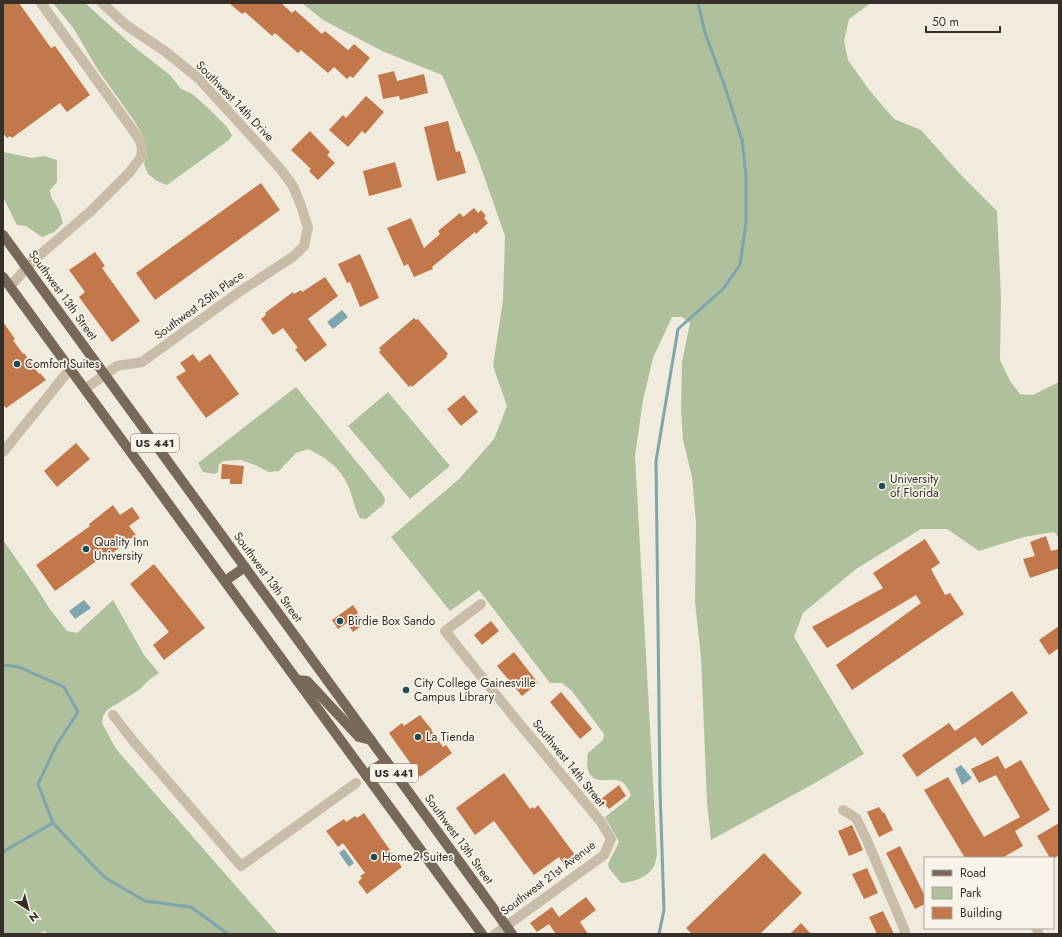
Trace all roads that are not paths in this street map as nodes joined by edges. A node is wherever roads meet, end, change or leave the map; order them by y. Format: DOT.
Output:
graph roads {
  1 [pos="41,3"];
  2 [pos="102,3"];
  3 [pos="306,222"];
  4 [pos="3,235"];
  5 [pos="27,268"];
  6 [pos="3,277"];
  7 [pos="10,286"];
  8 [pos="70,369"];
  9 [pos="105,375"];
  10 [pos="85,389"];
  11 [pos="3,452"];
  12 [pos="245,567"];
  13 [pos="225,581"];
  14 [pos="481,604"];
  15 [pos="297,680"];
  16 [pos="113,715"];
  17 [pos="371,740"];
  18 [pos="386,761"];
  19 [pos="366,775"];
  20 [pos="356,783"];
  21 [pos="843,810"];
  22 [pos="611,839"];
  23 [pos="509,930"];
  24 [pos="482,934"];
  25 [pos="495,934"];
  26 [pos="904,934"];
  1 -- 5 [label="street"];
  2 -- 3 [label="street, Southwest 14th Drive"];
  3 -- 9 [label="street, Southwest 25th Place"];
  4 -- 5 [label="main road, Southwest 13th Street / US 441"];
  5 -- 7 [label="street"];
  5 -- 9 [label="main road, Southwest 13th Street / US 441"];
  6 -- 7 [label="main road, US 441"];
  7 -- 8 [label="main road, US 441"];
  8 -- 10 [label="main road, US 441"];
  8 -- 11 [label="street"];
  9 -- 10 [label="street, Southwest 25th Place"];
  9 -- 12 [label="main road, Southwest 13th Street / US 441"];
  10 -- 13 [label="main road, US 441"];
  12 -- 13 [label="main road"];
  12 -- 17 [label="main road, Southwest 13th Street / US 441"];
  13 -- 15 [label="main road, US 441"];
  14 -- 22 [label="street, Southwest 14th Street"];
  15 -- 17 [label="main road"];
  15 -- 19 [label="main road, US 441"];
  16 -- 20 [label="street"];
  17 -- 18 [label="main road, Southwest 13th Street / US 441"];
  18 -- 19 [label="main road"];
  18 -- 23 [label="main road, Southwest 13th Street / US 441"];
  19 -- 24 [label="main road, US 441"];
  21 -- 26 [label="street"];
  22 -- 23 [label="street, Southwest 21st Avenue"];
  23 -- 25 [label="street, Southwest 21st Avenue"];
}
